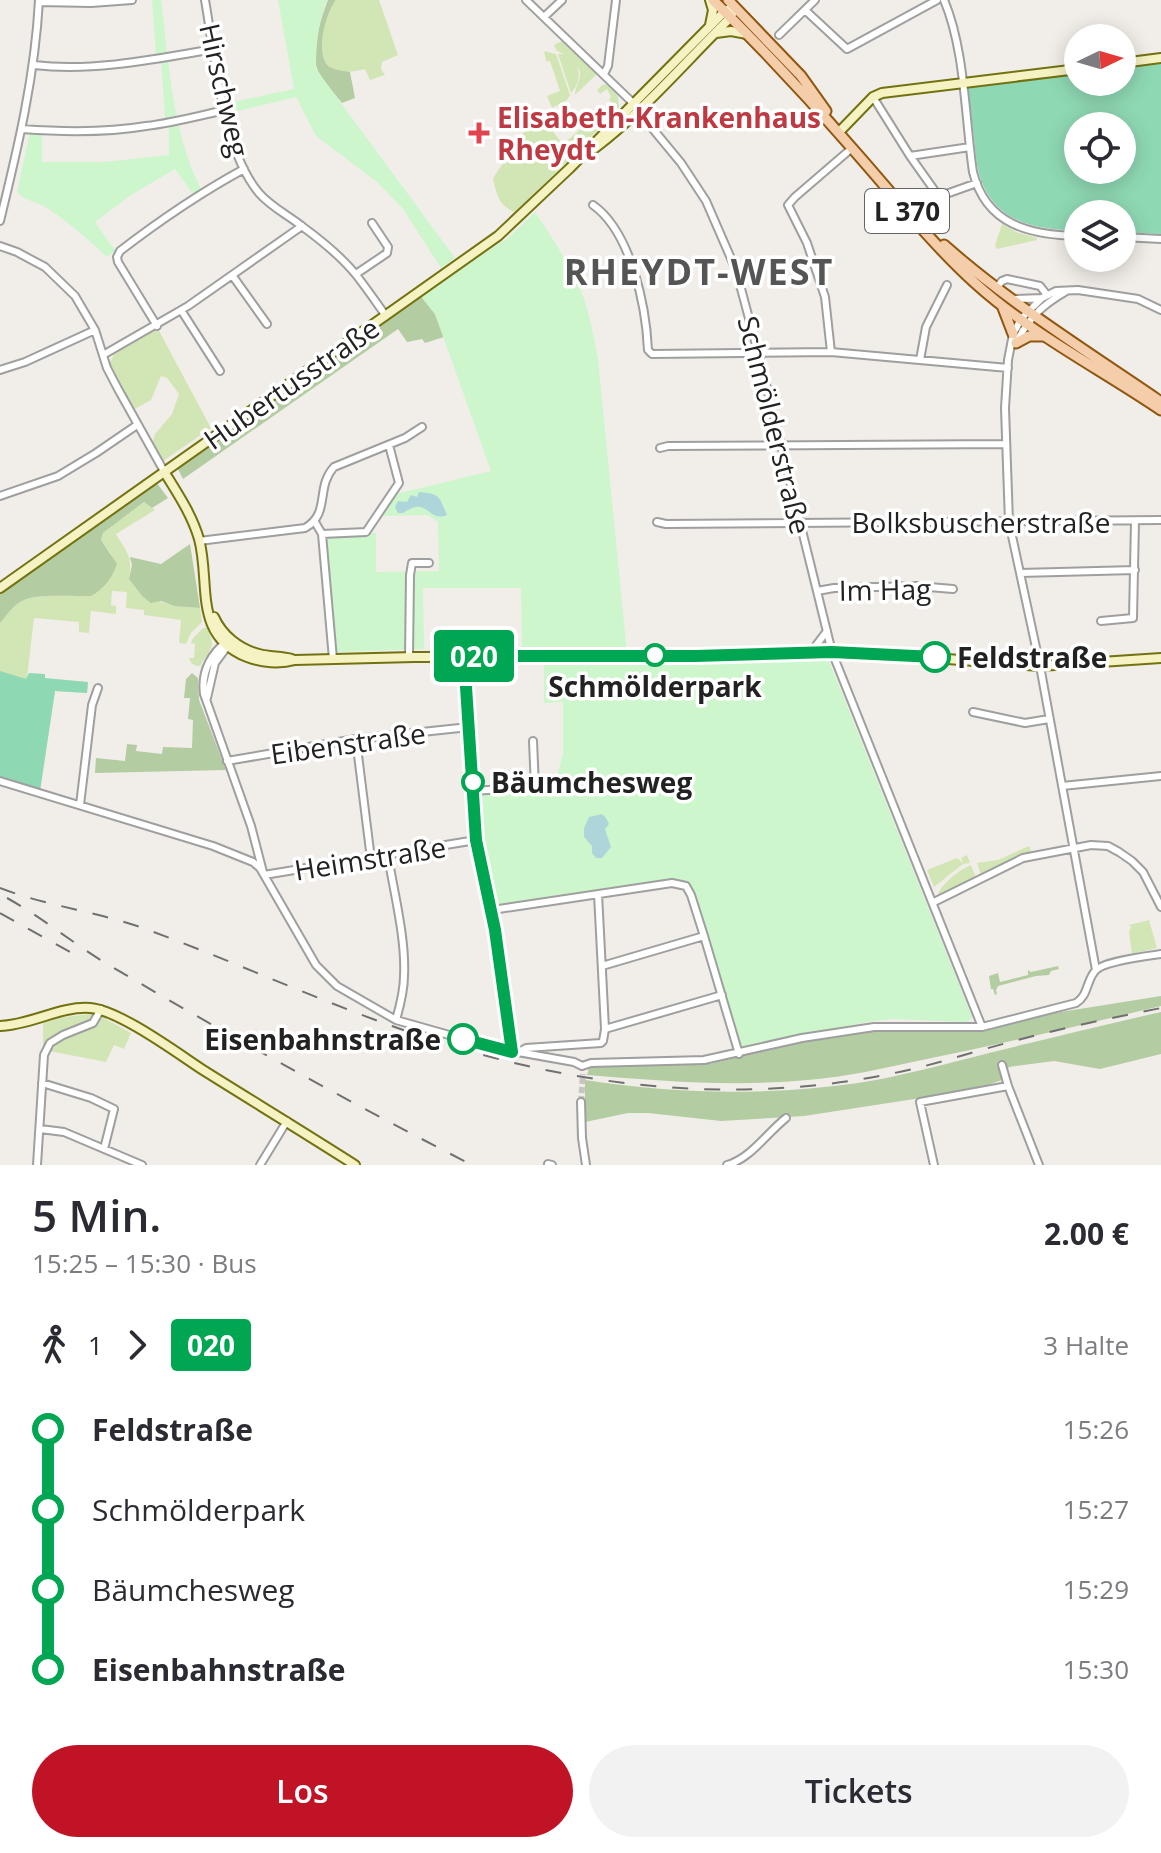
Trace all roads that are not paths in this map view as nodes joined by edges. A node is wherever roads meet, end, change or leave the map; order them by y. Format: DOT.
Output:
graph roads {
  1 [pos="132,0"];
  2 [pos="205,0"];
  3 [pos="526,0"];
  4 [pos="562,0"];
  5 [pos="616,0"];
  6 [pos="712,0"];
  7 [pos="815,0"];
  8 [pos="937,0"];
  9 [pos="944,0"];
  10 [pos="39,1"];
  11 [pos="729,9"];
  12 [pos="805,10"];
  13 [pos="544,17"];
  14 [pos="712,30"];
  15 [pos="747,34"];
  16 [pos="779,35"];
  17 [pos="214,49"];
  18 [pos="1161,58"];
  19 [pos="1136,61"];
  20 [pos="34,65"];
  21 [pos="1064,71"];
  22 [pos="604,74"];
  23 [pos="962,83"];
  24 [pos="873,97"];
  25 [pos="636,107"];
  26 [pos="225,110"];
  27 [pos="22,129"];
  28 [pos="842,129"];
  29 [pos="970,147"];
  30 [pos="852,148"];
  31 [pos="910,156"];
  32 [pos="244,169"];
  33 [pos="977,183"];
  34 [pos="937,194"];
  35 [pos="593,205"];
  36 [pos="915,213"];
  37 [pos="0,221"];
  38 [pos="372,223"];
  39 [pos="302,226"];
  40 [pos="1064,235"];
  41 [pos="1136,238"];
  42 [pos="1161,239"];
  43 [pos="0,246"];
  44 [pos="356,274"];
  45 [pos="232,275"];
  46 [pos="947,285"];
  47 [pos="997,287"];
  48 [pos="1068,290"];
  49 [pos="1045,296"];
  50 [pos="1012,299"];
  51 [pos="1002,305"];
  52 [pos="181,310"];
  53 [pos="1161,310"];
  54 [pos="386,316"];
  55 [pos="1027,317"];
  56 [pos="267,324"];
  57 [pos="157,326"];
  58 [pos="95,330"];
  59 [pos="1045,336"];
  60 [pos="1014,338"];
  61 [pos="758,352"];
  62 [pos="831,352"];
  63 [pos="103,355"];
  64 [pos="920,360"];
  65 [pos="1008,368"];
  66 [pos="0,370"];
  67 [pos="220,371"];
  68 [pos="1161,402"];
  69 [pos="1161,410"];
  70 [pos="137,425"];
  71 [pos="422,427"];
  72 [pos="1006,444"];
  73 [pos="389,445"];
  74 [pos="780,446"];
  75 [pos="660,448"];
  76 [pos="165,473"];
  77 [pos="0,496"];
  78 [pos="1161,520"];
  79 [pos="1135,521"];
  80 [pos="315,522"];
  81 [pos="657,522"];
  82 [pos="1009,522"];
  83 [pos="800,523"];
  84 [pos="322,534"];
  85 [pos="199,541"];
  86 [pos="429,563"];
  87 [pos="1135,570"];
  88 [pos="1020,573"];
  89 [pos="0,588"];
  90 [pos="953,589"];
  91 [pos="817,591"];
  92 [pos="1101,621"];
  93 [pos="827,631"];
  94 [pos="228,643"];
  95 [pos="806,652"];
  96 [pos="832,652"];
  97 [pos="852,652"];
  98 [pos="464,656"];
  99 [pos="409,657"];
  100 [pos="1161,658"];
  101 [pos="333,659"];
  102 [pos="1040,666"];
  103 [pos="840,673"];
  104 [pos="98,688"];
  105 [pos="973,712"];
  106 [pos="1049,719"];
  107 [pos="469,727"];
  108 [pos="356,739"];
  109 [pos="533,741"];
  110 [pos="227,761"];
  111 [pos="1161,776"];
  112 [pos="0,781"];
  113 [pos="1062,786"];
  114 [pos="473,791"];
  115 [pos="80,805"];
  116 [pos="476,840"];
  117 [pos="1074,847"];
  118 [pos="388,856"];
  119 [pos="371,859"];
  120 [pos="264,875"];
  121 [pos="598,894"];
  122 [pos="934,902"];
  123 [pos="1161,907"];
  124 [pos="492,910"];
  125 [pos="704,936"];
  126 [pos="1161,954"];
  127 [pos="602,966"];
  128 [pos="1096,970"];
  129 [pos="722,995"];
  130 [pos="101,1009"];
  131 [pos="396,1020"];
  132 [pos="0,1026"];
  133 [pos="982,1027"];
  134 [pos="605,1029"];
  135 [pos="515,1052"];
  136 [pos="739,1054"];
  137 [pos="1002,1065"];
  138 [pos="582,1066"];
  139 [pos="583,1074"];
  140 [pos="42,1083"];
  141 [pos="1008,1086"];
  142 [pos="581,1102"];
  143 [pos="786,1118"];
  144 [pos="287,1121"];
  145 [pos="40,1129"];
  146 [pos="104,1149"];
  147 [pos="37,1165"];
  148 [pos="142,1165"];
  149 [pos="260,1165"];
  150 [pos="355,1165"];
  151 [pos="586,1165"];
  152 [pos="727,1165"];
  153 [pos="934,1165"];
  154 [pos="1039,1165"];
  1 -- 10 [label="street"];
  2 -- 17 [label="street, Hirschweg"];
  3 -- 13 [label="street, Schmölderstraße"];
  4 -- 13 [label="street"];
  5 -- 22 [label="street"];
  6 -- 11 [label="main road, L 370"];
  6 -- 14 [label="street"];
  7 -- 12 [label="street"];
  8 -- 12 [label="street"];
  9 -- 23 [label="street"];
  10 -- 20 [label="street"];
  11 -- 14 [label="street, Hubertusstraße"];
  11 -- 15 [label="main road, L 370"];
  11 -- 28 [label="main road, L 370"];
  12 -- 16 [label="street"];
  13 -- 22 [label="street, Schmölderstraße"];
  14 -- 15 [label="street"];
  14 -- 25 [label="street, Hubertusstraße"];
  15 -- 30 [label="main road, L 370"];
  17 -- 20 [label="street"];
  17 -- 26 [label="street, Hirschweg"];
  18 -- 19 [label="street"];
  20 -- 27 [label="street"];
  21 -- 23 [label="street"];
  22 -- 25 [label="street, Schmölderstraße"];
  23 -- 24 [label="street"];
  23 -- 29 [label="street"];
  24 -- 28 [label="street"];
  24 -- 31 [label="street"];
  25 -- 54 [label="street, Hubertusstraße"];
  25 -- 61 [label="street, Schmölderstraße"];
  26 -- 27 [label="street"];
  26 -- 32 [label="street, Hirschweg"];
  27 -- 37 [label="street"];
  28 -- 36 [label="main road, L 370"];
  29 -- 31 [label="street"];
  29 -- 33 [label="street"];
  30 -- 51 [label="main road, L 370"];
  30 -- 62 [label="street"];
  31 -- 34 [label="street"];
  32 -- 39 [label="street, Hirschweg"];
  32 -- 57 [label="street"];
  33 -- 34 [label="street"];
  33 -- 40 [label="street"];
  34 -- 36 [label="street"];
  35 -- 61 [label="street"];
  36 -- 47 [label="main road, L 370"];
  38 -- 44 [label="street"];
  39 -- 44 [label="street, Hirschweg"];
  39 -- 45 [label="street"];
  41 -- 42 [label="street"];
  43 -- 58 [label="street"];
  44 -- 54 [label="street, Hirschweg"];
  45 -- 52 [label="street"];
  45 -- 56 [label="street"];
  46 -- 64 [label="street"];
  47 -- 49 [label="street"];
  47 -- 50 [label="main road, L 370"];
  48 -- 49 [label="street"];
  48 -- 53 [label="street"];
  48 -- 55 [label="street"];
  49 -- 50 [label="street"];
  49 -- 55 [label="street"];
  50 -- 55 [label="main road, L 370"];
  51 -- 55 [label="main road, L 370"];
  51 -- 60 [label="main road"];
  52 -- 57 [label="street"];
  52 -- 67 [label="street"];
  54 -- 76 [label="street, Hubertusstraße"];
  55 -- 59 [label="main road, L 370"];
  55 -- 60 [label="street"];
  55 -- 68 [label="main road, L 370"];
  57 -- 63 [label="street"];
  58 -- 63 [label="street"];
  58 -- 66 [label="street"];
  59 -- 60 [label="main road"];
  59 -- 69 [label="main road, L 370"];
  60 -- 65 [label="street"];
  61 -- 62 [label="street"];
  61 -- 74 [label="street, Schmölderstraße"];
  62 -- 64 [label="street"];
  63 -- 70 [label="street"];
  64 -- 65 [label="street"];
  65 -- 72 [label="street"];
  70 -- 76 [label="street"];
  70 -- 77 [label="street"];
  71 -- 73 [label="street"];
  72 -- 74 [label="street"];
  72 -- 82 [label="street"];
  73 -- 80 [label="street"];
  73 -- 84 [label="street"];
  74 -- 75 [label="street"];
  74 -- 83 [label="street, Schmölderstraße"];
  76 -- 85 [label="street"];
  76 -- 89 [label="street, Hubertusstraße"];
  78 -- 79 [label="street, Bolksbuscherstraße"];
  79 -- 82 [label="street, Bolksbuscherstraße"];
  79 -- 87 [label="street"];
  80 -- 84 [label="street"];
  80 -- 85 [label="street"];
  81 -- 83 [label="street, Bolksbuscherstraße"];
  82 -- 83 [label="street, Bolksbuscherstraße"];
  82 -- 88 [label="street"];
  83 -- 91 [label="street, Schmölderstraße"];
  84 -- 101 [label="street"];
  85 -- 94 [label="street"];
  86 -- 99 [label="street"];
  87 -- 88 [label="street"];
  87 -- 92 [label="street"];
  88 -- 102 [label="street"];
  90 -- 91 [label="street, Im Hag"];
  91 -- 93 [label="street, Schmölderstraße"];
  93 -- 95 [label="street"];
  93 -- 96 [label="street, Schmölderstraße"];
  94 -- 101 [label="street"];
  94 -- 110 [label="street"];
  95 -- 96 [label="street"];
  95 -- 98 [label="street"];
  96 -- 97 [label="street"];
  96 -- 103 [label="street, Schmölderstraße"];
  97 -- 102 [label="street"];
  97 -- 103 [label="street"];
  98 -- 99 [label="street"];
  98 -- 107 [label="street"];
  99 -- 101 [label="street"];
  100 -- 102 [label="street"];
  102 -- 106 [label="street"];
  103 -- 122 [label="street, Schmölderstraße"];
  104 -- 115 [label="street"];
  105 -- 106 [label="street"];
  106 -- 113 [label="street"];
  107 -- 108 [label="street, Eibenstraße"];
  107 -- 114 [label="street"];
  108 -- 110 [label="street, Eibenstraße"];
  108 -- 119 [label="street"];
  109 -- 114 [label="street"];
  110 -- 120 [label="street"];
  111 -- 113 [label="street"];
  112 -- 115 [label="street"];
  113 -- 117 [label="street"];
  114 -- 116 [label="street"];
  115 -- 120 [label="street"];
  116 -- 118 [label="street, Heimstraße"];
  116 -- 124 [label="street"];
  117 -- 122 [label="street"];
  117 -- 123 [label="street"];
  117 -- 128 [label="street"];
  118 -- 119 [label="street, Heimstraße"];
  118 -- 131 [label="street"];
  119 -- 120 [label="street, Heimstraße"];
  120 -- 131 [label="street"];
  121 -- 124 [label="street"];
  121 -- 125 [label="street"];
  121 -- 127 [label="street"];
  122 -- 133 [label="street, Schmölderstraße"];
  124 -- 135 [label="street"];
  125 -- 127 [label="street"];
  125 -- 129 [label="street"];
  126 -- 128 [label="street"];
  127 -- 134 [label="street"];
  128 -- 133 [label="street"];
  129 -- 134 [label="street"];
  129 -- 136 [label="street"];
  130 -- 132 [label="street"];
  130 -- 140 [label="street"];
  130 -- 144 [label="street"];
  131 -- 135 [label="street"];
  133 -- 136 [label="street"];
  134 -- 135 [label="street"];
  135 -- 138 [label="street"];
  136 -- 138 [label="street"];
  137 -- 141 [label="street"];
  138 -- 139 [label="street"];
  140 -- 145 [label="street"];
  140 -- 146 [label="street"];
  141 -- 153 [label="street"];
  141 -- 154 [label="street"];
  142 -- 151 [label="street"];
  143 -- 152 [label="street"];
  144 -- 149 [label="street"];
  144 -- 150 [label="street"];
  145 -- 146 [label="street"];
  145 -- 147 [label="street"];
  146 -- 148 [label="street"];
}
